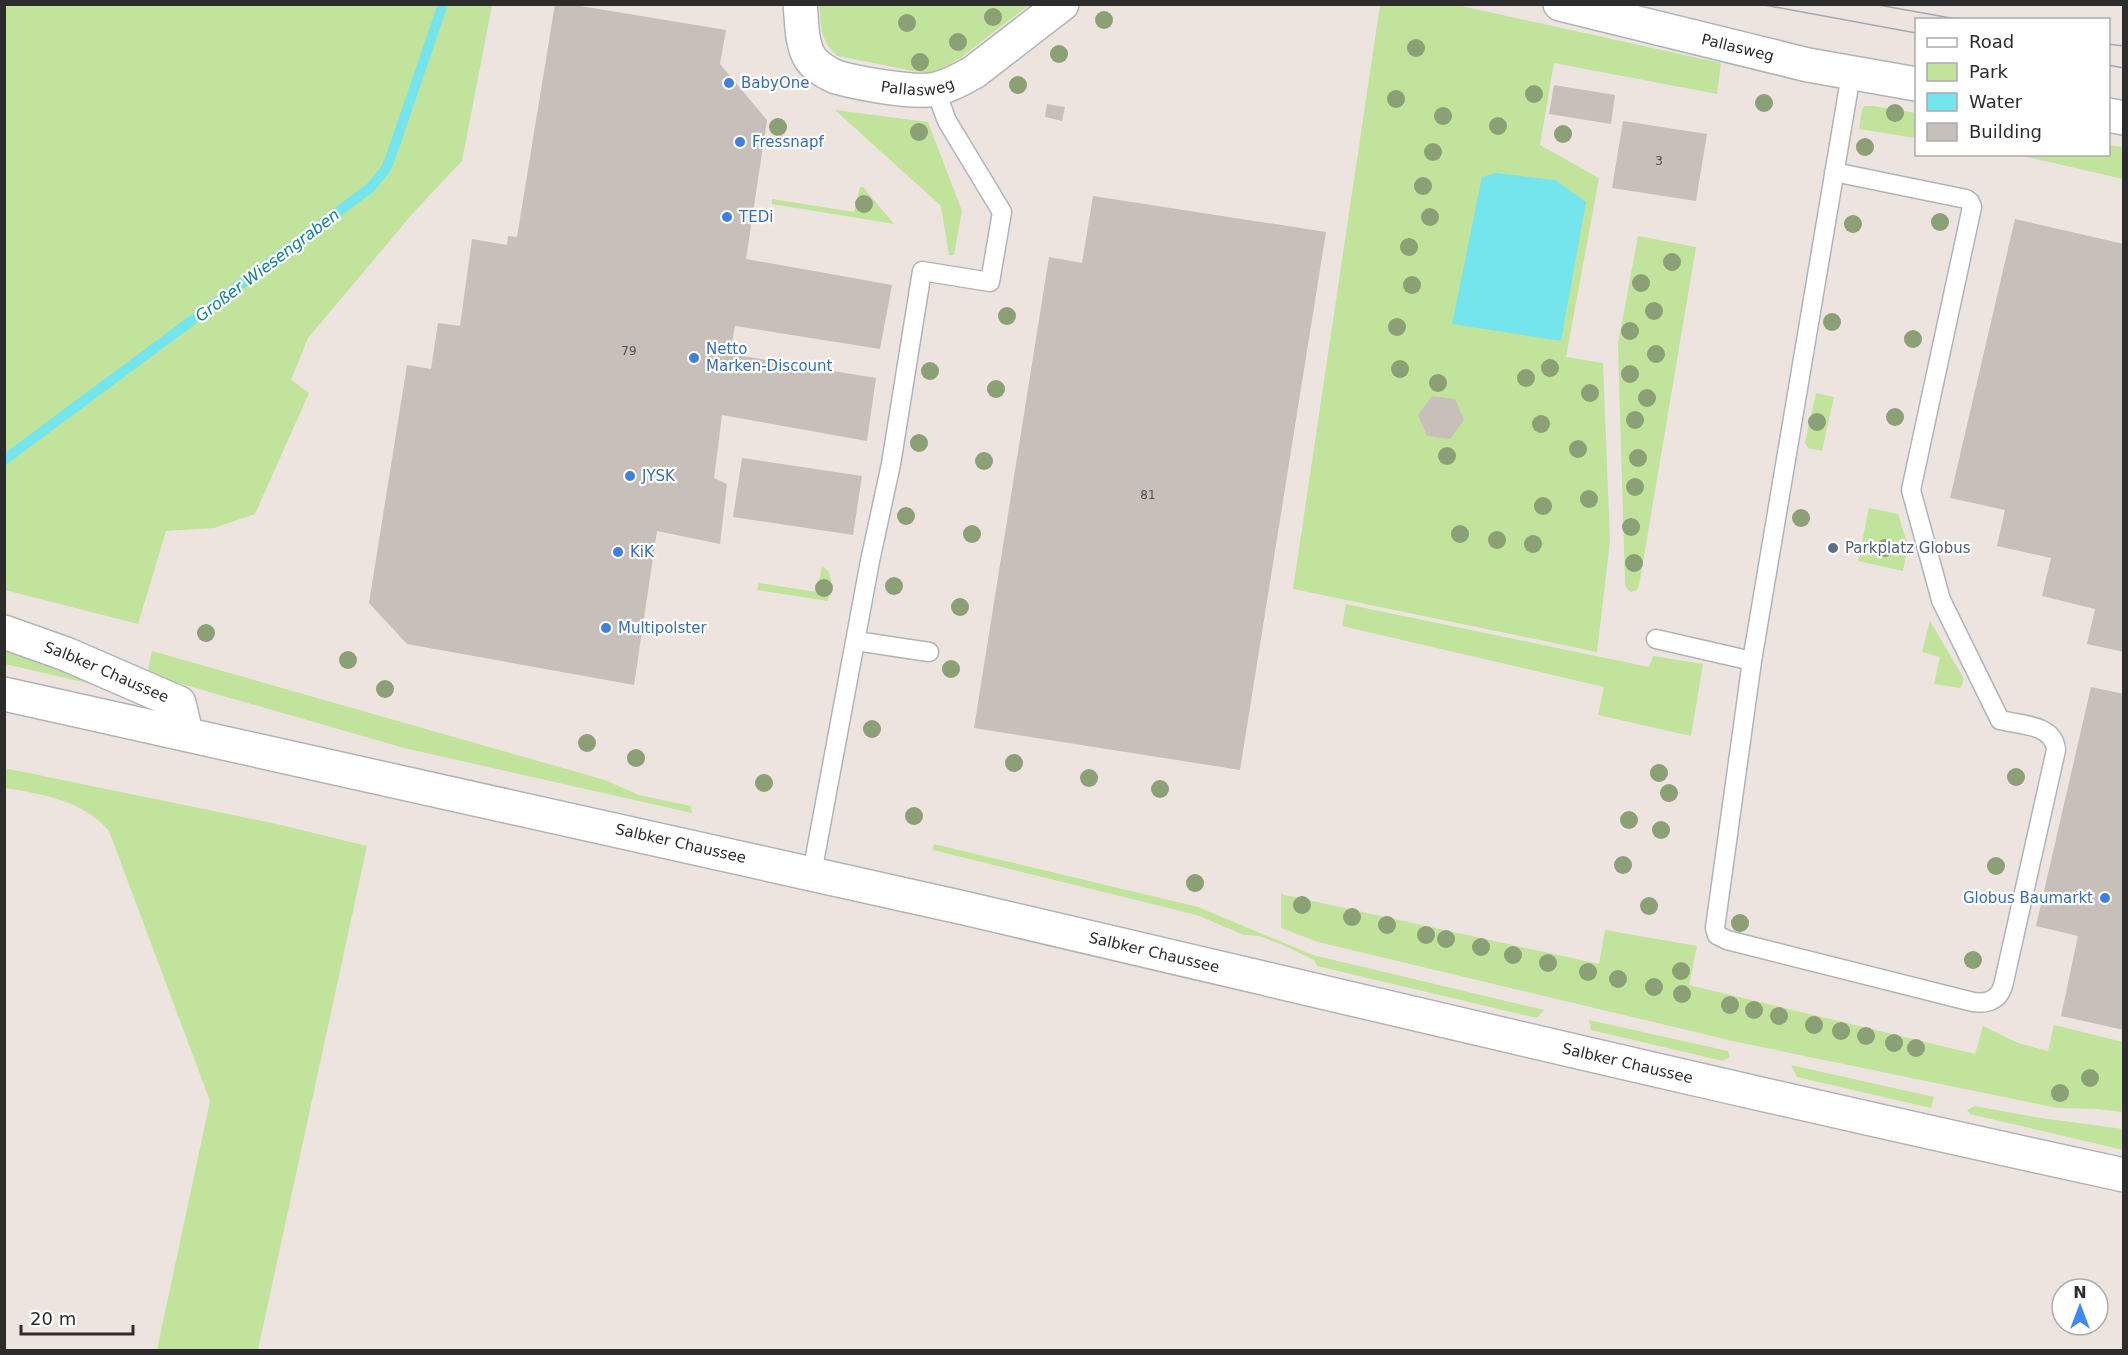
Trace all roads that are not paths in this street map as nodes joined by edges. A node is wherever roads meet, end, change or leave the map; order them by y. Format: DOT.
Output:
graph roads {
  1 [pos="800,4"];
  2 [pos="1062,4"];
  3 [pos="1560,4"];
  4 [pos="1851,74"];
  5 [pos="1915,84"];
  6 [pos="935,89"];
  7 [pos="1834,172"];
  8 [pos="4,632"];
  9 [pos="1656,639"];
  10 [pos="856,641"];
  11 [pos="929,652"];
  12 [pos="1752,661"];
  13 [pos="4,693"];
  14 [pos="186,733"];
  15 [pos="812,873"];
  16 [pos="2124,1175"];
  1 -- 6 [label="main road, Pallasweg"];
  2 -- 6 [label="main road, Pallasweg"];
  3 -- 4 [label="main road, Pallasweg"];
  4 -- 5 [label="main road, Pallasweg"];
  4 -- 7 [label="lane"];
  6 -- 10 [label="lane"];
  7 -- 12 [label="lane"];
  7 -- 12 [label="lane"];
  8 -- 14 [label="main road, Salbker Chaussee"];
  9 -- 12 [label="lane"];
  10 -- 11 [label="lane"];
  10 -- 15 [label="lane"];
  13 -- 14 [label="main road, Salbker Chaussee"];
  14 -- 15 [label="main road, Salbker Chaussee"];
  15 -- 16 [label="main road, Salbker Chaussee"];
}
